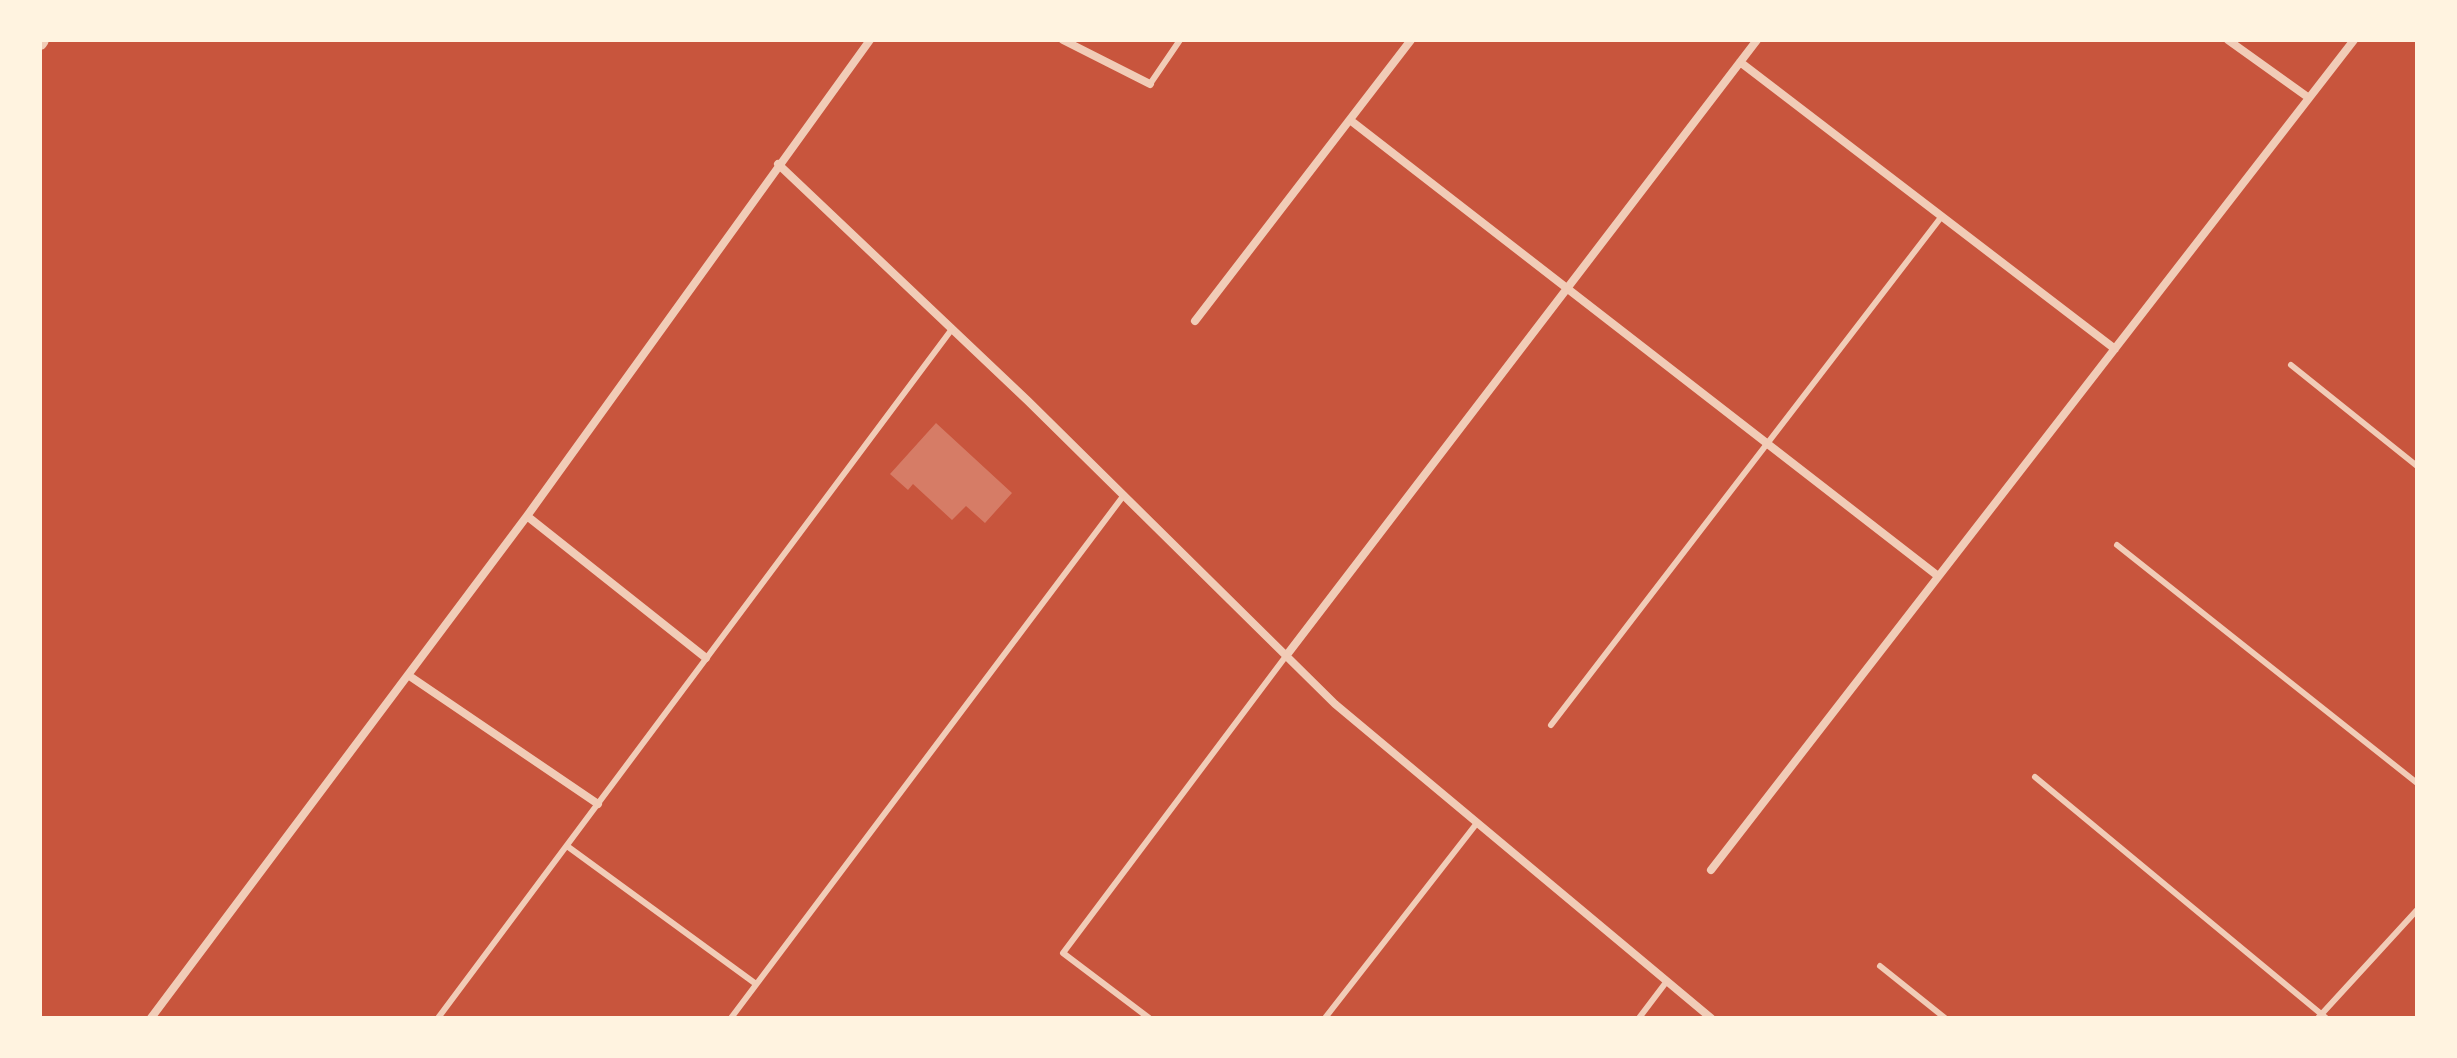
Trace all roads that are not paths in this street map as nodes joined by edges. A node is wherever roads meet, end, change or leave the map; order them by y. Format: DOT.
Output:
graph roads {
  1 [pos="870,40"];
  2 [pos="1063,40"];
  3 [pos="1180,40"];
  4 [pos="1411,40"];
  5 [pos="1757,40"];
  6 [pos="2228,40"];
  7 [pos="2354,40"];
  8 [pos="1740,62"];
  9 [pos="1150,84"];
  10 [pos="2309,98"];
  11 [pos="1350,120"];
  12 [pos="778,164"];
  13 [pos="1942,216"];
  14 [pos="1566,288"];
  15 [pos="1195,321"];
  16 [pos="952,329"];
  17 [pos="2115,349"];
  18 [pos="2291,365"];
  19 [pos="1767,444"];
  20 [pos="2417,466"];
  21 [pos="1124,495"];
  22 [pos="527,516"];
  23 [pos="2117,545"];
  24 [pos="1938,576"];
  25 [pos="1286,656"];
  26 [pos="706,658"];
  27 [pos="408,675"];
  28 [pos="1551,725"];
  29 [pos="2035,777"];
  30 [pos="2417,783"];
  31 [pos="598,804"];
  32 [pos="1477,823"];
  33 [pos="567,846"];
  34 [pos="1711,870"];
  35 [pos="2417,910"];
  36 [pos="1880,966"];
  37 [pos="1667,981"];
  38 [pos="756,984"];
  39 [pos="2322,1017"];
  40 [pos="151,1018"];
  41 [pos="438,1018"];
  42 [pos="731,1018"];
  43 [pos="1149,1018"];
  44 [pos="1325,1018"];
  45 [pos="1639,1018"];
  46 [pos="1711,1018"];
  47 [pos="1945,1018"];
  1 -- 12 [label="street"];
  2 -- 9 [label="street"];
  3 -- 9 [label="lane"];
  4 -- 11 [label="street"];
  5 -- 8 [label="street"];
  6 -- 10 [label="street"];
  7 -- 10 [label="street"];
  8 -- 13 [label="street"];
  8 -- 14 [label="street"];
  10 -- 17 [label="street"];
  11 -- 14 [label="street"];
  11 -- 15 [label="street"];
  12 -- 16 [label="street"];
  12 -- 22 [label="street"];
  13 -- 17 [label="street"];
  13 -- 19 [label="lane"];
  14 -- 19 [label="street"];
  14 -- 25 [label="street"];
  16 -- 21 [label="street"];
  16 -- 26 [label="lane"];
  17 -- 24 [label="street"];
  18 -- 20 [label="lane"];
  19 -- 24 [label="street"];
  19 -- 28 [label="lane"];
  21 -- 25 [label="street"];
  21 -- 38 [label="lane"];
  22 -- 26 [label="street"];
  22 -- 27 [label="street"];
  23 -- 30 [label="lane"];
  24 -- 34 [label="street"];
  25 -- 32 [label="street"];
  25 -- 43 [label="lane"];
  26 -- 31 [label="lane"];
  27 -- 31 [label="street"];
  27 -- 40 [label="street"];
  29 -- 39 [label="lane"];
  31 -- 33 [label="lane"];
  32 -- 37 [label="street"];
  32 -- 44 [label="lane"];
  33 -- 38 [label="lane"];
  33 -- 41 [label="lane"];
  35 -- 39 [label="lane"];
  36 -- 47 [label="lane"];
  37 -- 45 [label="lane"];
  37 -- 46 [label="street"];
  38 -- 42 [label="lane"];
}
